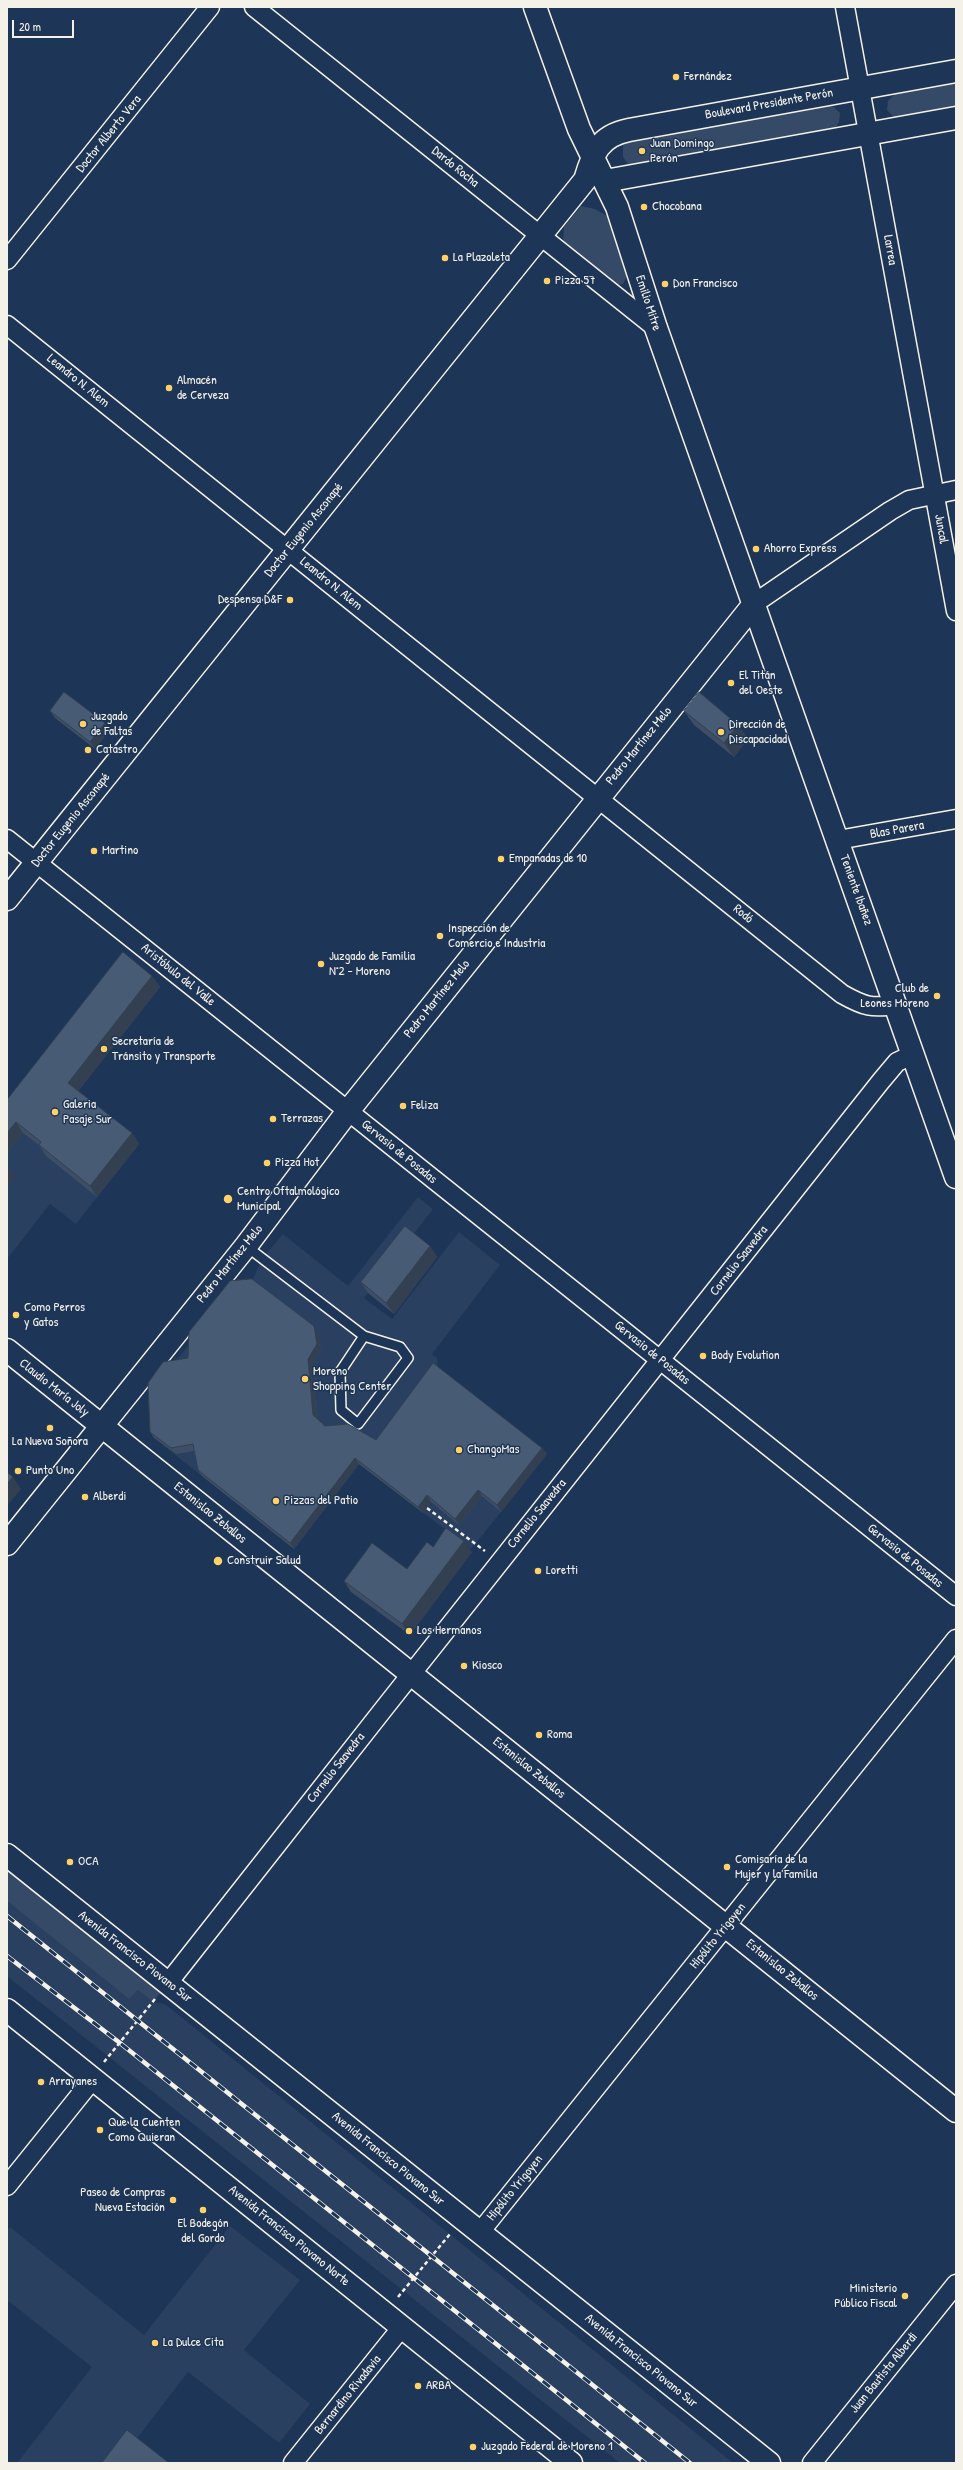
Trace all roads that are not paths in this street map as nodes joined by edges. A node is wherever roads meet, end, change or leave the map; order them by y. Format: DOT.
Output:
graph roads {
  1 [pos="210,7"];
  2 [pos="254,7"];
  3 [pos="535,7"];
  4 [pos="844,7"];
  5 [pos="956,71"];
  6 [pos="860,88"];
  7 [pos="956,118"];
  8 [pos="868,134"];
  9 [pos="592,156"];
  10 [pos="605,181"];
  11 [pos="540,235"];
  12 [pos="7,260"];
  13 [pos="7,325"];
  14 [pos="656,328"];
  15 [pos="956,490"];
  16 [pos="934,494"];
  17 [pos="288,549"];
  18 [pos="755,603"];
  19 [pos="956,611"];
  20 [pos="598,798"];
  21 [pos="956,819"];
  22 [pos="7,839"];
  23 [pos="838,840"];
  24 [pos="37,862"];
  25 [pos="7,899"];
  26 [pos="897,1005"];
  27 [pos="914,1054"];
  28 [pos="348,1111"];
  29 [pos="951,1149"];
  30 [pos="956,1177"];
  31 [pos="246,1246"];
  32 [pos="364,1336"];
  33 [pos="7,1350"];
  34 [pos="660,1360"];
  35 [pos="101,1425"];
  36 [pos="7,1544"];
  37 [pos="956,1596"];
  38 [pos="956,1639"];
  39 [pos="410,1672"];
  40 [pos="7,1855"];
  41 [pos="727,1925"];
  42 [pos="168,1983"];
  43 [pos="7,2010"];
  44 [pos="93,2079"];
  45 [pos="956,2111"];
  46 [pos="7,2186"];
  47 [pos="480,2232"];
  48 [pos="956,2284"];
  49 [pos="402,2327"];
  50 [pos="293,2463"];
  51 [pos="571,2463"];
  52 [pos="769,2463"];
  53 [pos="812,2463"];
  1 -- 12 [label="street, Doctor Alberto Vera"];
  2 -- 11 [label="street, Dardo Rocha"];
  3 -- 9 [label="street, Emilio Mitre"];
  4 -- 6 [label="street, Larrea"];
  5 -- 6 [label="street, Boulevard Presidente Perón"];
  6 -- 8 [label="street, Larrea"];
  6 -- 9 [label="street, Boulevard Presidente Perón"];
  7 -- 8 [label="street"];
  8 -- 10 [label="street"];
  8 -- 16 [label="street, Larrea"];
  9 -- 10 [label="street, Emilio Mitre"];
  9 -- 11 [label="street, Doctor Eugenio Asconapé"];
  10 -- 14 [label="street, Emilio Mitre"];
  11 -- 14 [label="street, Dardo Rocha"];
  11 -- 17 [label="street, Doctor Eugenio Asconapé"];
  13 -- 17 [label="street, Leandro N. Alem"];
  14 -- 18 [label="street, Emilio Mitre"];
  15 -- 16 [label="street, Pedro Martínez Melo"];
  16 -- 18 [label="street, Pedro Martínez Melo"];
  16 -- 19 [label="street, Juncal"];
  17 -- 20 [label="street, Leandro N. Alem"];
  17 -- 24 [label="street, Doctor Eugenio Asconapé"];
  18 -- 20 [label="street, Pedro Martínez Melo"];
  18 -- 23 [label="street, Teniente Ibañez"];
  20 -- 26 [label="street, Rodó"];
  20 -- 28 [label="street, Pedro Martínez Melo"];
  21 -- 23 [label="street, Blas Parera"];
  22 -- 24 [label="street, Aristóbulo del Valle"];
  23 -- 26 [label="street, Teniente Ibañez"];
  24 -- 25 [label="street, Doctor Eugenio Asconapé"];
  24 -- 28 [label="street, Aristóbulo del Valle"];
  26 -- 27 [label="street, Teniente Ibañez"];
  27 -- 29 [label="street, Teniente Ibañez"];
  27 -- 34 [label="street, Cornelio Saavedra"];
  28 -- 31 [label="street, Pedro Martínez Melo"];
  28 -- 34 [label="street, Gervasio de Posadas"];
  29 -- 30 [label="street, Teniente Ibañez"];
  31 -- 32 [label="lane"];
  31 -- 35 [label="street, Pedro Martínez Melo"];
  32 -- 32 [label="lane"];
  33 -- 35 [label="street, Claudio María Joly"];
  34 -- 37 [label="street, Gervasio de Posadas"];
  34 -- 39 [label="street, Cornelio Saavedra"];
  35 -- 36 [label="street, Pedro Martínez Melo"];
  35 -- 39 [label="street, Estanislao Zeballos"];
  38 -- 41 [label="street, Hipólito Yrigoyen"];
  39 -- 41 [label="street, Estanislao Zeballos"];
  39 -- 42 [label="street, Cornelio Saavedra"];
  40 -- 42 [label="street, Avenida Francisco Piovano Sur"];
  41 -- 45 [label="street, Estanislao Zeballos"];
  41 -- 47 [label="street, Hipólito Yrigoyen"];
  42 -- 47 [label="street, Avenida Francisco Piovano Sur"];
  43 -- 44 [label="street, Avenida Francisco Piovano Norte"];
  44 -- 46 [label="street"];
  44 -- 49 [label="street, Avenida Francisco Piovano Norte"];
  47 -- 52 [label="street, Avenida Francisco Piovano Sur"];
  48 -- 53 [label="street, Juan Bautista Alberdi"];
  49 -- 50 [label="street, Bernardino Rivadavia"];
  49 -- 51 [label="street, Avenida Francisco Piovano Norte"];
}
